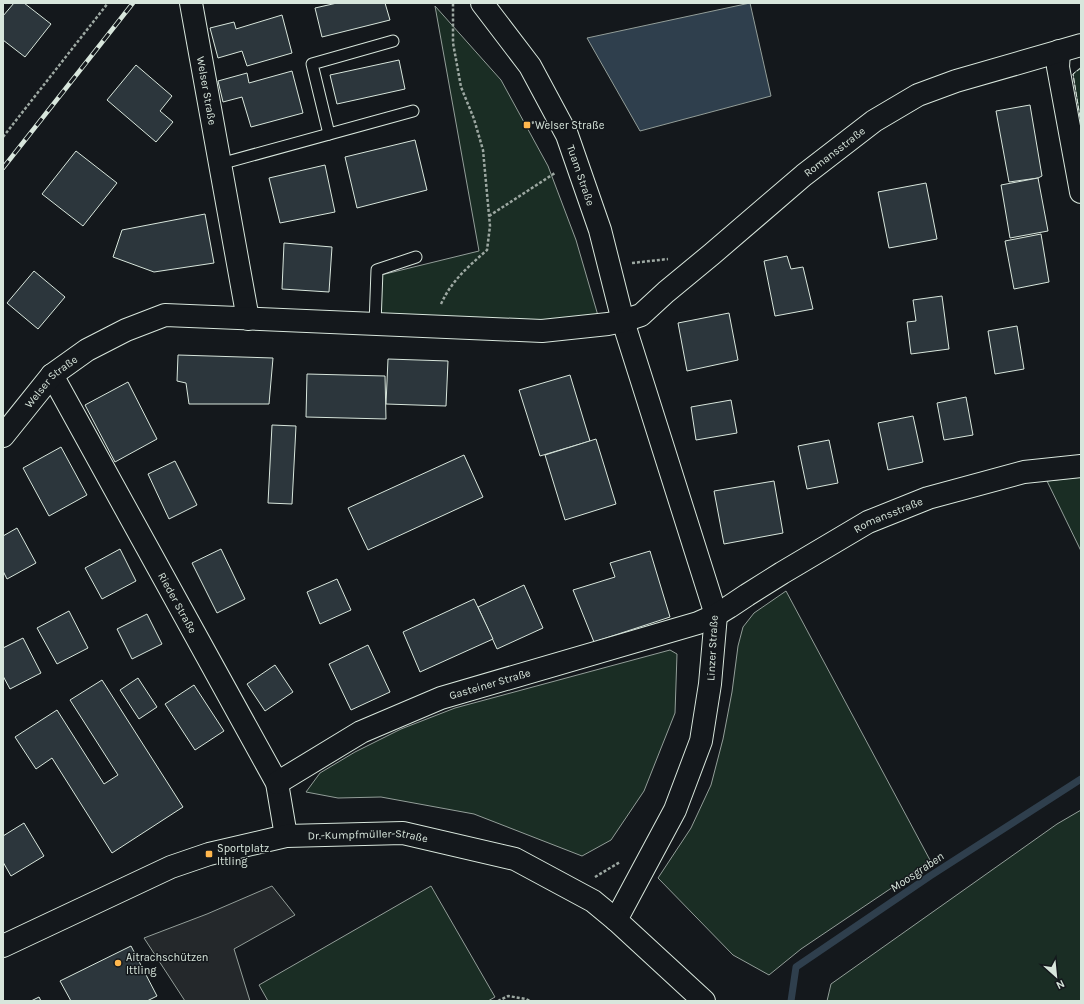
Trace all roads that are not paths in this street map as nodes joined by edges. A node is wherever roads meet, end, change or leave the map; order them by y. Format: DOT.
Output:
graph roads {
  1 [pos="191,3"];
  2 [pos="482,3"];
  3 [pos="393,41"];
  4 [pos="1081,45"];
  5 [pos="1059,51"];
  6 [pos="413,111"];
  7 [pos="329,134"];
  8 [pos="220,164"];
  9 [pos="1081,192"];
  10 [pos="416,257"];
  11 [pos="248,319"];
  12 [pos="623,321"];
  13 [pos="375,324"];
  14 [pos="52,375"];
  15 [pos="3,436"];
  16 [pos="1081,466"];
  17 [pos="716,615"];
  18 [pos="277,783"];
  19 [pos="286,836"];
  20 [pos="616,920"];
  21 [pos="3,946"];
  22 [pos="704,1001"];
  1 -- 8 [label="street, Welser Straße"];
  2 -- 12 [label="street, Tuam Straße"];
  3 -- 7 [label="lane"];
  4 -- 5 [label="street, Romansstraße"];
  5 -- 9 [label="street"];
  5 -- 12 [label="street, Romansstraße"];
  6 -- 7 [label="lane"];
  7 -- 8 [label="lane"];
  8 -- 11 [label="street, Welser Straße"];
  10 -- 13 [label="lane"];
  11 -- 13 [label="street, Welser Straße"];
  11 -- 14 [label="street, Welser Straße"];
  12 -- 13 [label="street, Welser Straße"];
  12 -- 17 [label="street, Linzer Straße"];
  14 -- 15 [label="street, Welser Straße"];
  14 -- 18 [label="street, Rieder Straße"];
  16 -- 17 [label="street, Romansstraße"];
  17 -- 18 [label="street, Gasteiner Straße"];
  17 -- 20 [label="street, Linzer Straße"];
  18 -- 19 [label="street, Rieder Straße"];
  19 -- 20 [label="street, Dr.-Kumpfmüller-Straße"];
  19 -- 21 [label="street, Dr.-Kumpfmüller-Straße"];
  20 -- 22 [label="street, Dr.-Kumpfmüller-Straße"];
}
